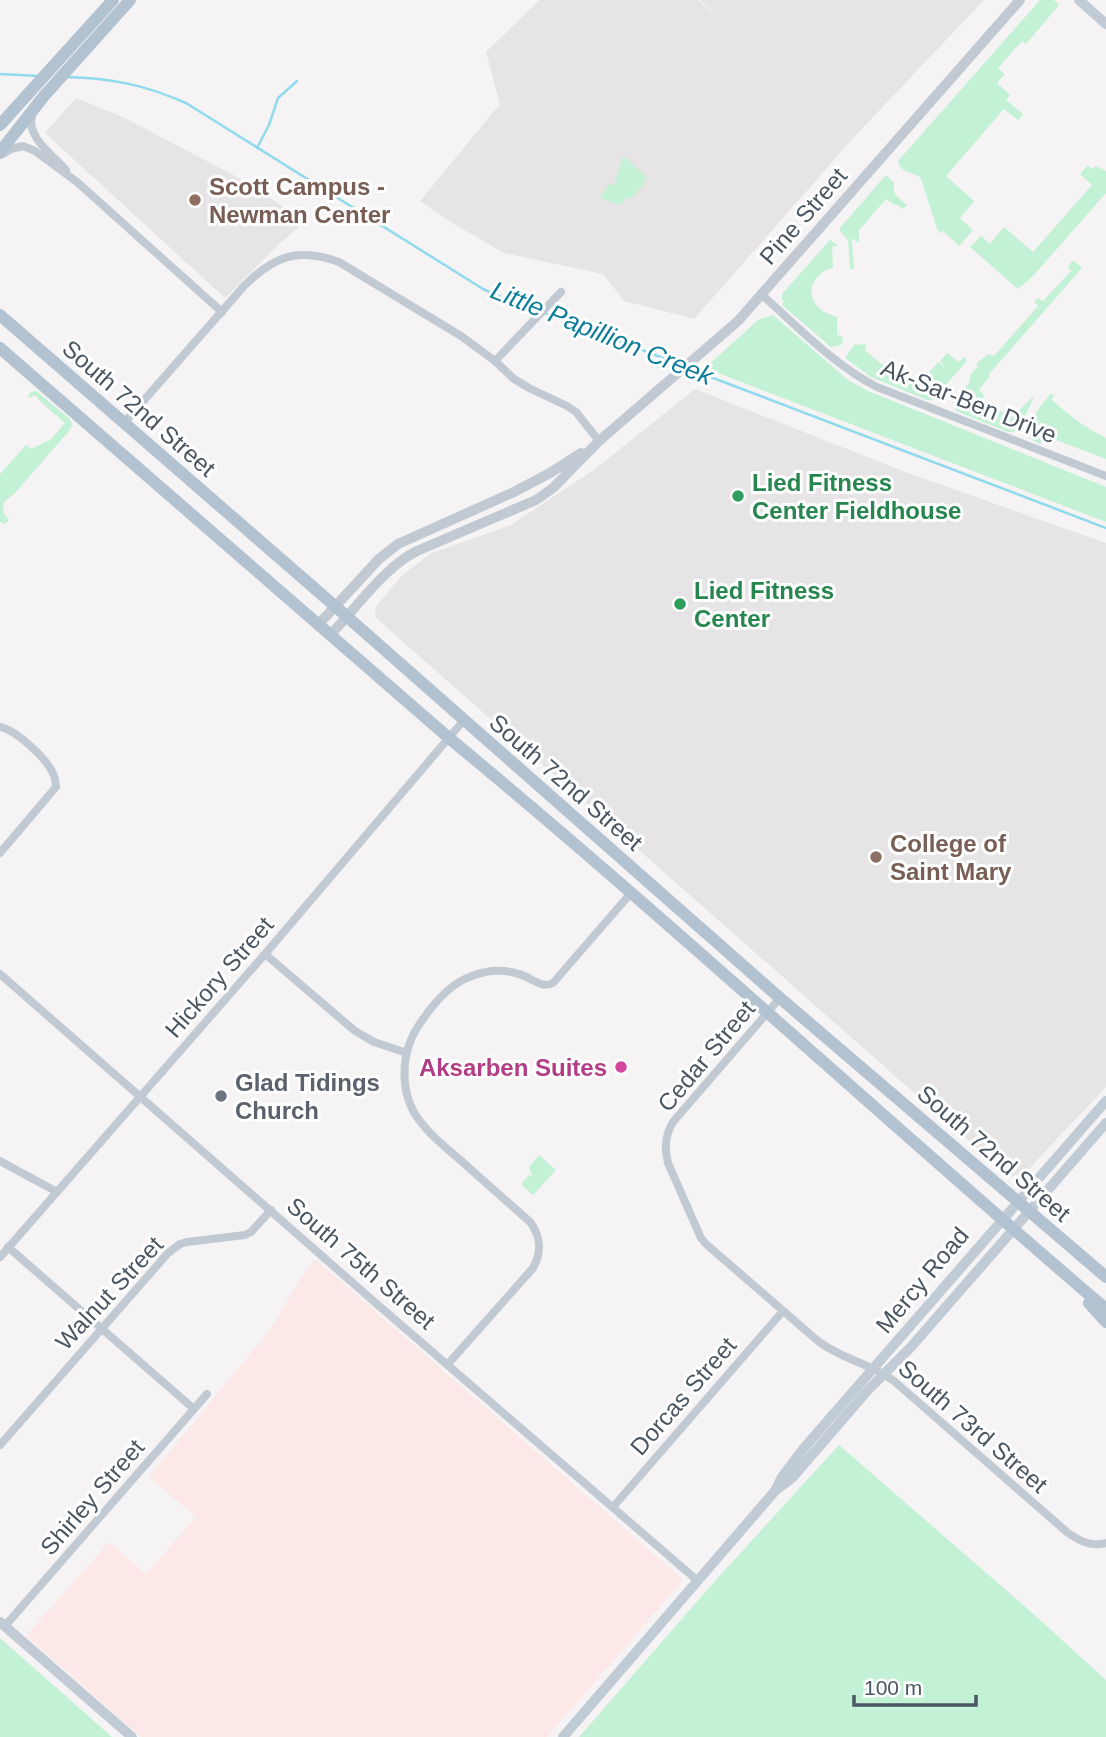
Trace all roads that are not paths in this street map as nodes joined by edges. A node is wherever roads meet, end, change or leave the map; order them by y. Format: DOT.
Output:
graph roads {
  1 [pos="113,0"];
  2 [pos="130,0"];
  3 [pos="1020,0"];
  4 [pos="1079,0"];
  5 [pos="1106,23"];
  6 [pos="44,96"];
  7 [pos="0,125"];
  8 [pos="0,154"];
  9 [pos="77,182"];
  10 [pos="561,292"];
  11 [pos="762,295"];
  12 [pos="222,312"];
  13 [pos="0,315"];
  14 [pos="0,348"];
  15 [pos="495,361"];
  16 [pos="124,423"];
  17 [pos="599,441"];
  18 [pos="1106,476"];
  19 [pos="336,607"];
  20 [pos="348,617"];
  21 [pos="318,625"];
  22 [pos="330,635"];
  23 [pos="464,720"];
  24 [pos="0,727"];
  25 [pos="449,738"];
  26 [pos="0,853"];
  27 [pos="631,893"];
  28 [pos="265,954"];
  29 [pos="0,974"];
  30 [pos="780,998"];
  31 [pos="767,1013"];
  32 [pos="407,1053"];
  33 [pos="140,1096"];
  34 [pos="1106,1101"];
  35 [pos="1106,1123"];
  36 [pos="666,1142"];
  37 [pos="0,1161"];
  38 [pos="57,1192"];
  39 [pos="1018,1201"];
  40 [pos="271,1210"];
  41 [pos="1029,1211"];
  42 [pos="1002,1219"];
  43 [pos="1013,1229"];
  44 [pos="8,1247"];
  45 [pos="0,1257"];
  46 [pos="1061,1271"];
  47 [pos="1106,1277"];
  48 [pos="1106,1309"];
  49 [pos="783,1311"];
  50 [pos="1106,1322"];
  51 [pos="101,1328"];
  52 [pos="448,1364"];
  53 [pos="879,1371"];
  54 [pos="208,1394"];
  55 [pos="194,1409"];
  56 [pos="0,1445"];
  57 [pos="613,1507"];
  58 [pos="1106,1543"];
  59 [pos="698,1581"];
  60 [pos="3,1624"];
  61 [pos="132,1737"];
  62 [pos="563,1737"];
  1 -- 7 [label="main road"];
  2 -- 6 [label="main road"];
  3 -- 11 [label="street, Pine Street"];
  4 -- 5 [label="main road"];
  6 -- 8 [label="main road"];
  6 -- 9 [label="street"];
  8 -- 9 [label="street"];
  9 -- 12 [label="street"];
  10 -- 15 [label="street"];
  11 -- 17 [label="street, Pine Street"];
  11 -- 18 [label="street, Ak-Sar-Ben Drive"];
  12 -- 15 [label="street"];
  12 -- 16 [label="street"];
  13 -- 16 [label="main road, South 72nd Street"];
  14 -- 21 [label="main road, South 72nd Street"];
  15 -- 17 [label="street"];
  16 -- 19 [label="main road, South 72nd Street"];
  17 -- 19 [label="street, Pine Street"];
  17 -- 20 [label="street, Pine Street"];
  19 -- 20 [label="main road, South 72nd Street"];
  19 -- 21 [label="street, Pine Street"];
  20 -- 22 [label="street, Pine Street"];
  20 -- 23 [label="main road, South 72nd Street"];
  21 -- 22 [label="main road, South 72nd Street"];
  22 -- 25 [label="main road, South 72nd Street"];
  23 -- 25 [label="street, Hickory Street"];
  23 -- 30 [label="main road, South 72nd Street"];
  24 -- 26 [label="street"];
  25 -- 27 [label="main road, South 72nd Street"];
  25 -- 28 [label="street, Hickory Street"];
  27 -- 31 [label="main road, South 72nd Street"];
  27 -- 32 [label="street"];
  28 -- 32 [label="street"];
  28 -- 33 [label="street, Hickory Street"];
  29 -- 33 [label="street, South 75th Street"];
  30 -- 31 [label="street, Cedar Street"];
  30 -- 39 [label="main road, South 72nd Street"];
  31 -- 36 [label="street, Cedar Street"];
  31 -- 42 [label="main road, South 72nd Street"];
  32 -- 52 [label="street"];
  33 -- 38 [label="street, Hickory Street"];
  33 -- 40 [label="street, South 75th Street"];
  34 -- 39 [label="main road, Mercy Road"];
  35 -- 41 [label="main road, Mercy Road"];
  36 -- 49 [label="street, South 73rd Street"];
  37 -- 38 [label="street"];
  38 -- 44 [label="street, Hickory Street"];
  39 -- 41 [label="main road, South 72nd Street"];
  39 -- 42 [label="main road, Mercy Road"];
  40 -- 51 [label="street, Walnut Street"];
  40 -- 52 [label="street, South 75th Street"];
  41 -- 43 [label="main road, Mercy Road"];
  41 -- 47 [label="main road, South 72nd Street"];
  42 -- 43 [label="main road, South 72nd Street"];
  42 -- 53 [label="main road, Mercy Road"];
  43 -- 46 [label="main road, South 72nd Street"];
  43 -- 53 [label="main road, Mercy Road"];
  44 -- 45 [label="street, Hickory Street"];
  44 -- 51 [label="street"];
  46 -- 48 [label="main road, South 72nd Street"];
  46 -- 50 [label="main road"];
  49 -- 53 [label="street, South 73rd Street"];
  49 -- 57 [label="street, Dorcas Street"];
  51 -- 55 [label="street"];
  51 -- 56 [label="street, Walnut Street"];
  52 -- 57 [label="street, South 75th Street"];
  53 -- 58 [label="street, South 73rd Street"];
  53 -- 59 [label="main road, Mercy Road"];
  54 -- 55 [label="street, Shirley Street"];
  55 -- 60 [label="street, Shirley Street"];
  57 -- 59 [label="street, South 75th Street"];
  59 -- 62 [label="main road, Mercy Road"];
  60 -- 61 [label="main road"];
}
